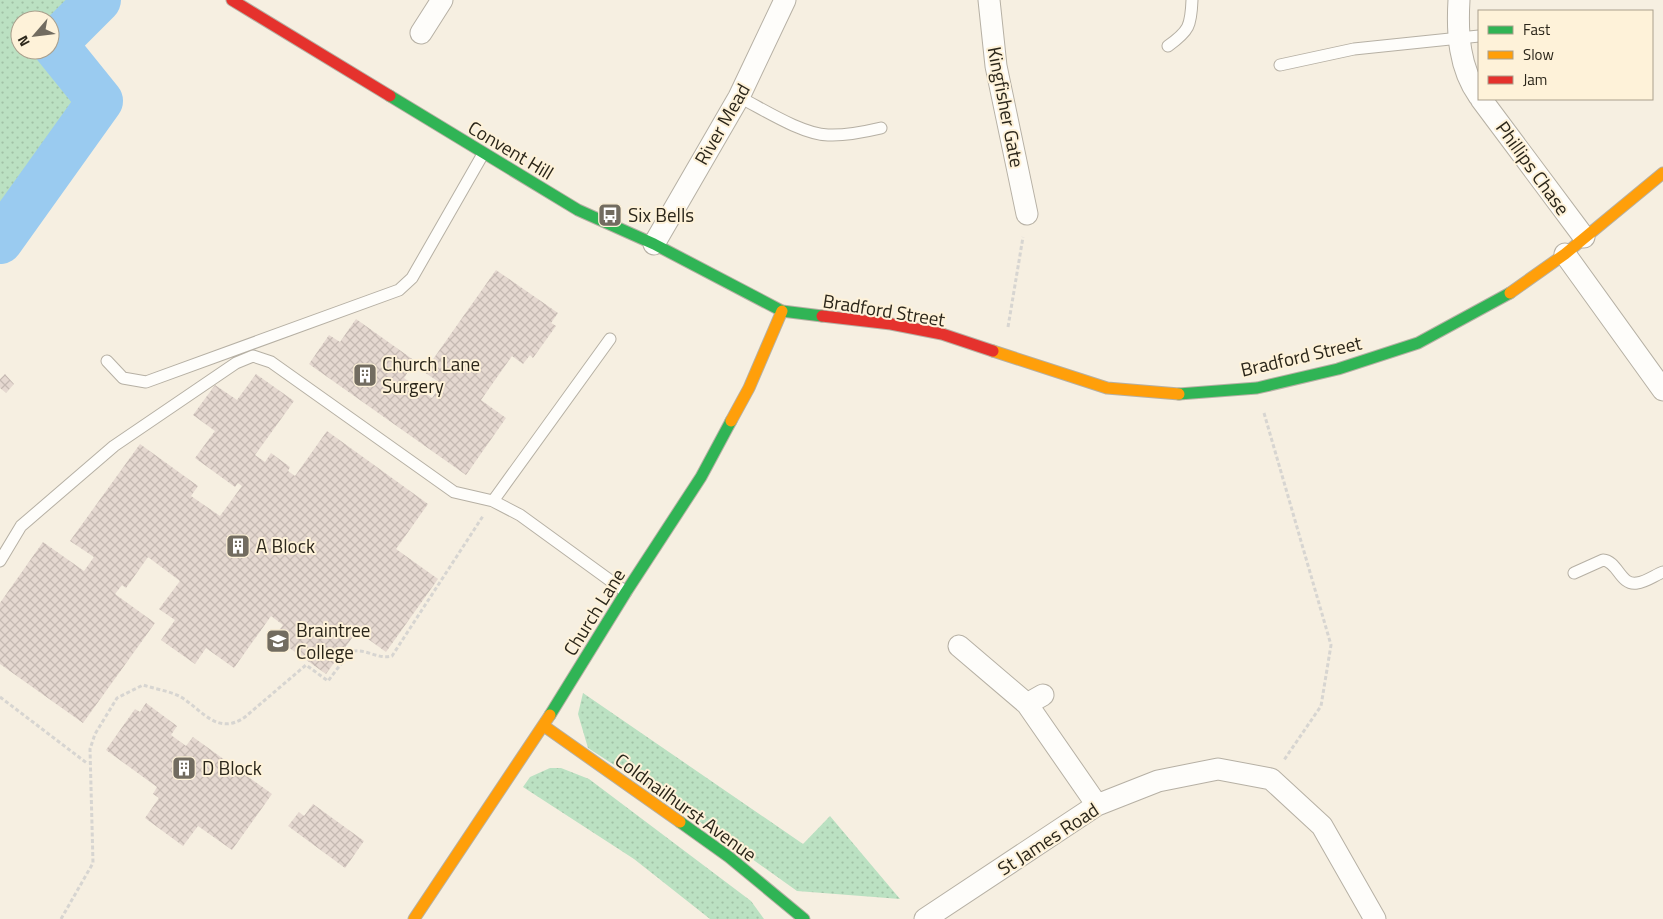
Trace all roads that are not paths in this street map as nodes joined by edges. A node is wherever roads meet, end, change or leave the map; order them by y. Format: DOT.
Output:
graph roads {
  1 [pos="232,0"];
  2 [pos="442,0"];
  3 [pos="784,0"];
  4 [pos="989,0"];
  5 [pos="1192,0"];
  6 [pos="1459,0"];
  7 [pos="420,33"];
  8 [pos="1469,37"];
  9 [pos="1168,46"];
  10 [pos="1280,65"];
  11 [pos="1478,94"];
  12 [pos="739,97"];
  13 [pos="1482,100"];
  14 [pos="881,128"];
  15 [pos="483,154"];
  16 [pos="1663,173"];
  17 [pos="1026,214"];
  18 [pos="1584,237"];
  19 [pos="654,244"];
  20 [pos="1565,254"];
  21 [pos="782,311"];
  22 [pos="610,339"];
  23 [pos="107,361"];
  24 [pos="1663,390"];
  25 [pos="492,501"];
  26 [pos="0,561"];
  27 [pos="1663,572"];
  28 [pos="1574,573"];
  29 [pos="626,592"];
  30 [pos="959,646"];
  31 [pos="544,726"];
  32 [pos="1097,805"];
  33 [pos="414,919"];
  34 [pos="804,919"];
  35 [pos="924,919"];
  36 [pos="1375,919"];
  1 -- 15 [label="main road, Convent Hill"];
  2 -- 7 [label="street"];
  3 -- 12 [label="street, River Mead"];
  4 -- 17 [label="street, Kingfisher Gate"];
  5 -- 9 [label="lane"];
  6 -- 8 [label="street, Phillips Chase"];
  8 -- 10 [label="lane"];
  8 -- 11 [label="street, Phillips Chase"];
  12 -- 14 [label="lane"];
  12 -- 19 [label="street, River Mead"];
  13 -- 18 [label="street, Phillips Chase"];
  15 -- 19 [label="main road, Convent Hill"];
  15 -- 23 [label="lane"];
  16 -- 18 [label="main road, Bradford Street"];
  18 -- 20 [label="main road, Bradford Street"];
  19 -- 21 [label="main road, Convent Hill"];
  20 -- 21 [label="main road, Bradford Street"];
  20 -- 24 [label="street"];
  21 -- 29 [label="main road, Church Lane"];
  22 -- 25 [label="lane"];
  25 -- 26 [label="lane"];
  25 -- 29 [label="lane"];
  27 -- 28 [label="lane"];
  29 -- 31 [label="main road, Church Lane"];
  30 -- 32 [label="street"];
  31 -- 33 [label="main road, Church Lane"];
  31 -- 34 [label="main road, Coldnailhurst Avenue"];
  32 -- 35 [label="street, St James Road"];
  32 -- 36 [label="street, St James Road"];
}
